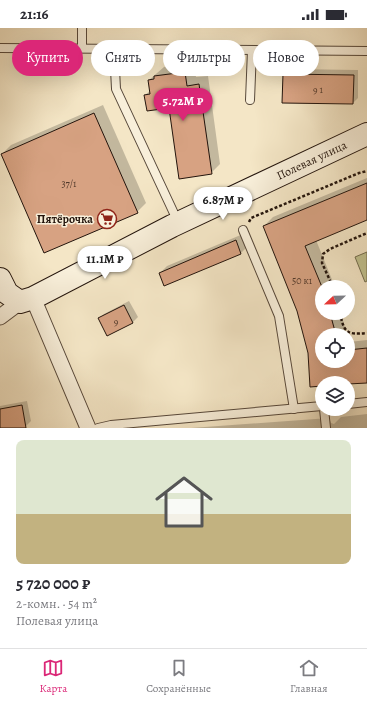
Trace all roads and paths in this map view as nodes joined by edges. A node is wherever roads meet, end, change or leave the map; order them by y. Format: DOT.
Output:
graph roads {
  1 [pos="82,28"];
  2 [pos="82,40"];
  3 [pos="0,48"];
  4 [pos="12,48"];
  5 [pos="155,49"];
  6 [pos="252,50"];
  7 [pos="367,51"];
  8 [pos="115,76"];
  9 [pos="250,100"];
  10 [pos="367,134"];
  11 [pos="367,171"];
  12 [pos="179,223"];
  13 [pos="243,230"];
  14 [pos="367,233"];
  15 [pos="0,280"];
  16 [pos="330,280"];
  17 [pos="26,300"];
  18 [pos="0,317"];
  19 [pos="341,320"];
  20 [pos="367,333"];
  21 [pos="367,402"];
  22 [pos="355,403"];
  23 [pos="315,407"];
  24 [pos="294,409"];
  25 [pos="325,416"];
  26 [pos="88,428"];
  27 [pos="98,428"];
  28 [pos="326,428"];
  1 -- 2 [label="lane"];
  3 -- 4 [label="lane"];
  5 -- 6 [label="lane"];
  6 -- 7 [label="lane"];
  6 -- 9 [label="lane"];
  8 -- 12 [label="lane"];
  10 -- 12 [label="street, Полевая улица"];
  11 -- 13 [label="path"];
  12 -- 17 [label="street, Полевая улица"];
  13 -- 24 [label="lane"];
  14 -- 16 [label="path"];
  15 -- 17 [label="street"];
  17 -- 18 [label="street"];
  17 -- 26 [label="street"];
  19 -- 20 [label="path"];
  21 -- 22 [label="lane"];
  23 -- 24 [label="lane"];
  24 -- 27 [label="lane"];
  25 -- 28 [label="lane"];
}
